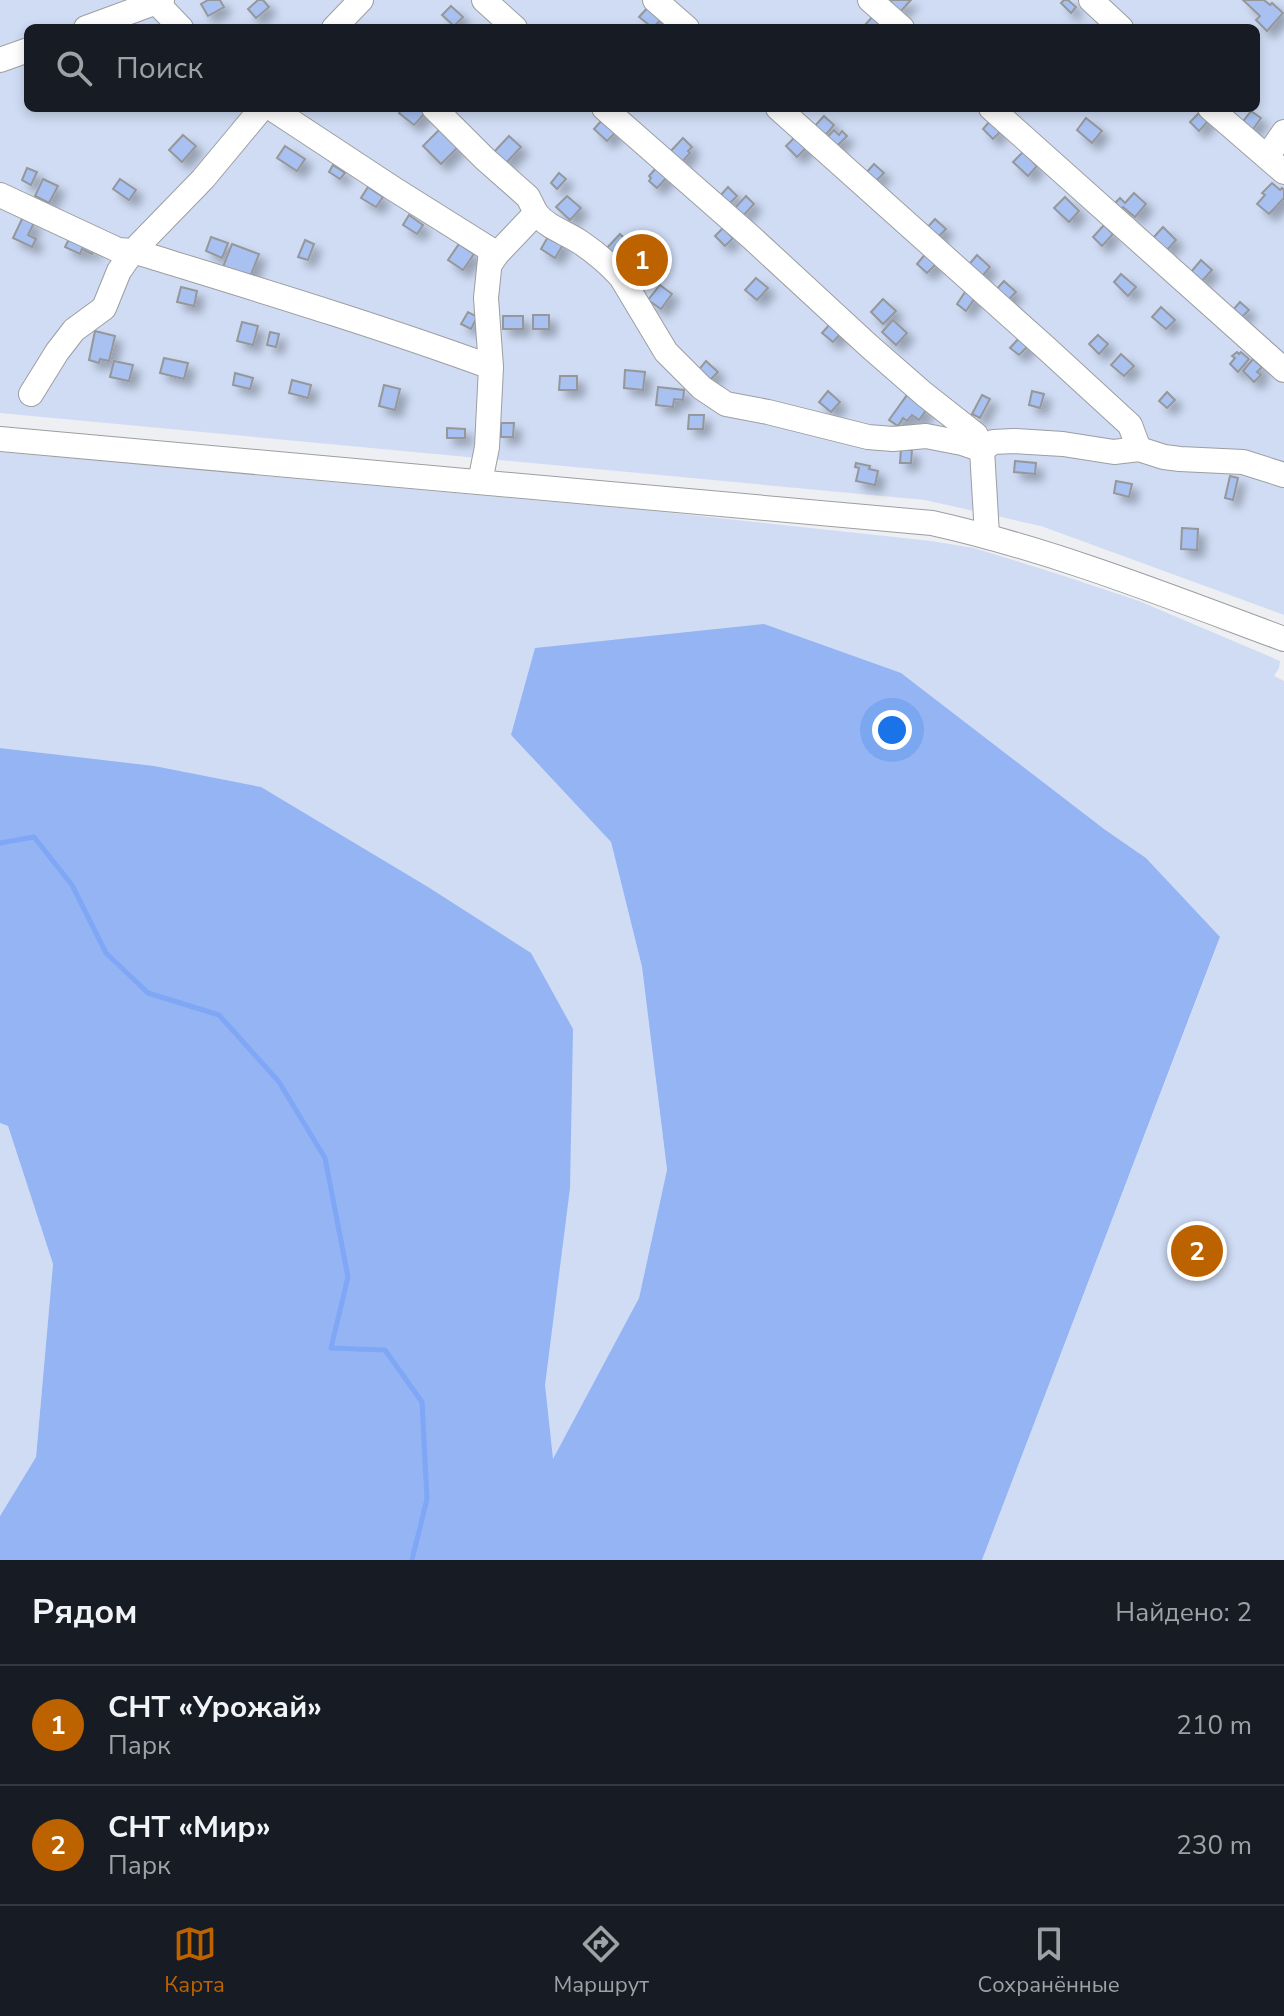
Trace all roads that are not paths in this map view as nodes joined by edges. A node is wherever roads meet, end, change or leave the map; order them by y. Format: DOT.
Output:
graph roads {
  1 [pos="361,0"];
  2 [pos="484,0"];
  3 [pos="655,0"];
  4 [pos="870,0"];
  5 [pos="1091,0"];
  6 [pos="160,1"];
  7 [pos="97,24"];
  8 [pos="178,24"];
  9 [pos="338,24"];
  10 [pos="511,24"];
  11 [pos="682,24"];
  12 [pos="897,24"];
  13 [pos="1117,24"];
  14 [pos="24,51"];
  15 [pos="0,60"];
  16 [pos="259,112"];
  17 [pos="277,112"];
  18 [pos="438,112"];
  19 [pos="609,112"];
  20 [pos="782,112"];
  21 [pos="995,112"];
  22 [pos="1215,112"];
  23 [pos="1284,132"];
  24 [pos="1263,153"];
  25 [pos="1284,172"];
  26 [pos="0,195"];
  27 [pos="536,213"];
  28 [pos="133,251"];
  29 [pos="490,264"];
  30 [pos="491,367"];
  31 [pos="1284,370"];
  32 [pos="31,394"];
  33 [pos="0,439"];
  34 [pos="1139,449"];
  35 [pos="982,450"];
  36 [pos="1284,475"];
  37 [pos="480,482"];
  38 [pos="987,535"];
  39 [pos="1284,639"];
  1 -- 9 [label="street"];
  2 -- 10 [label="street"];
  3 -- 11 [label="street"];
  4 -- 12 [label="street"];
  5 -- 13 [label="street"];
  6 -- 7 [label="street"];
  6 -- 8 [label="street"];
  14 -- 15 [label="street"];
  16 -- 28 [label="street"];
  17 -- 29 [label="street"];
  18 -- 27 [label="street"];
  19 -- 35 [label="street"];
  20 -- 34 [label="street"];
  21 -- 31 [label="street"];
  22 -- 24 [label="street"];
  23 -- 24 [label="street"];
  24 -- 25 [label="street"];
  26 -- 28 [label="street"];
  27 -- 29 [label="street"];
  27 -- 35 [label="street"];
  28 -- 30 [label="street"];
  28 -- 32 [label="street"];
  29 -- 30 [label="street"];
  30 -- 37 [label="street"];
  33 -- 37 [label="street"];
  34 -- 35 [label="street"];
  34 -- 36 [label="street"];
  35 -- 38 [label="street"];
  37 -- 38 [label="street"];
  38 -- 39 [label="street"];
}
